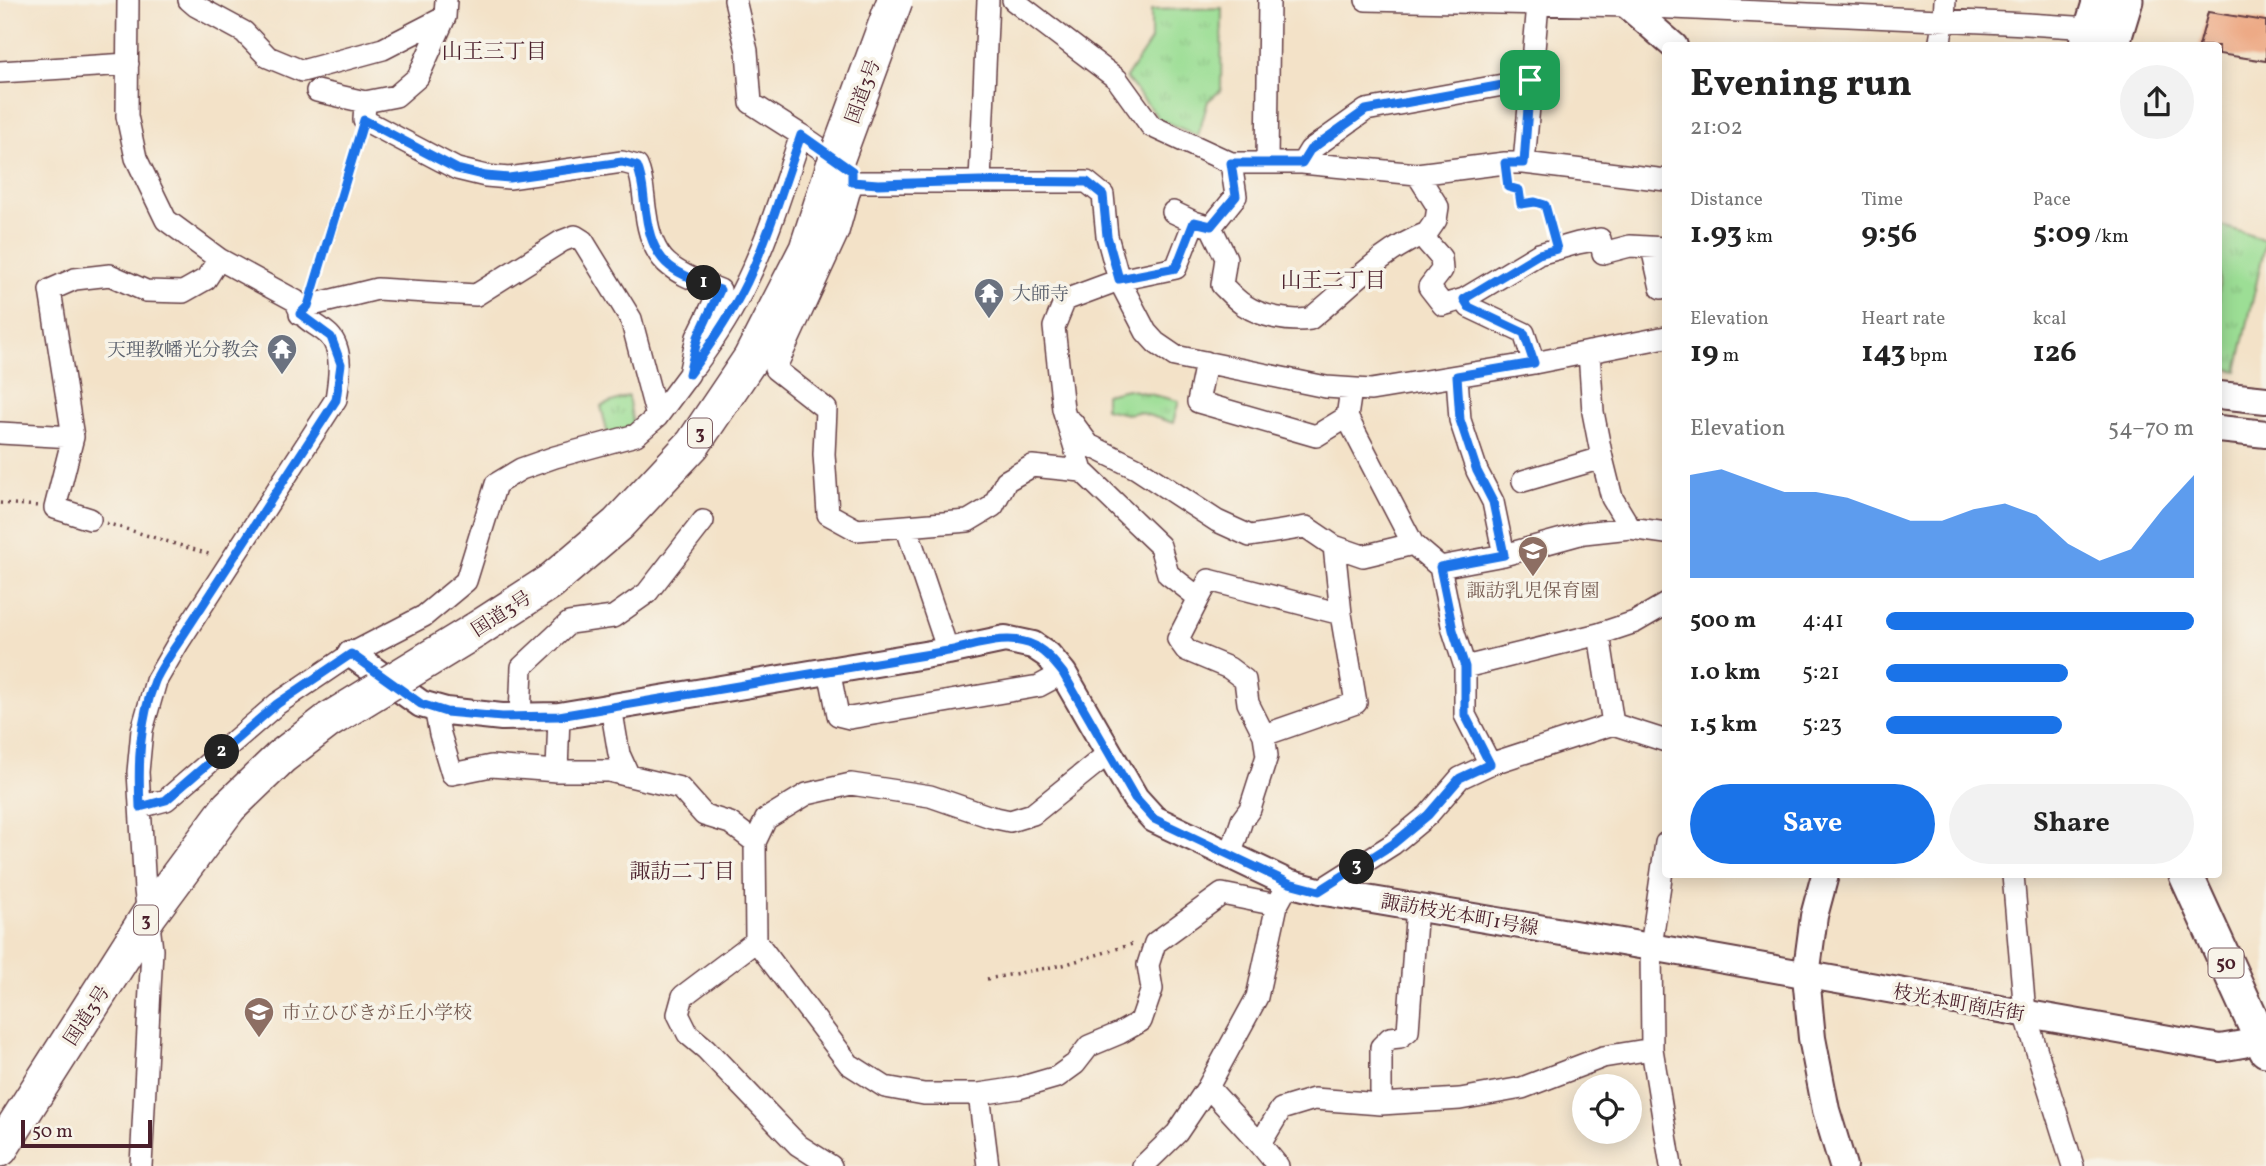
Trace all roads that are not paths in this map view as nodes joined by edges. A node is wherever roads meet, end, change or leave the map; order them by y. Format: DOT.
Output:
graph roads {
  1 [pos="128,0"];
  2 [pos="189,0"];
  3 [pos="736,0"];
  4 [pos="875,0"];
  5 [pos="895,0"];
  6 [pos="988,0"];
  7 [pos="1013,0"];
  8 [pos="1269,0"];
  9 [pos="1366,0"];
  10 [pos="2126,0"];
  11 [pos="1625,3"];
  12 [pos="1538,4"];
  13 [pos="1770,6"];
  14 [pos="445,9"];
  15 [pos="1944,10"];
  16 [pos="2101,31"];
  17 [pos="1669,42"];
  18 [pos="1940,42"];
  19 [pos="128,64"];
  20 [pos="0,72"];
  21 [pos="1530,80"];
  22 [pos="317,91"];
  23 [pos="364,111"];
  24 [pos="825,162"];
  25 [pos="1268,162"];
  26 [pos="1231,163"];
  27 [pos="1302,163"];
  28 [pos="1515,163"];
  29 [pos="1417,174"];
  30 [pos="1662,180"];
  31 [pos="980,181"];
  32 [pos="1173,212"];
  33 [pos="1202,224"];
  34 [pos="1427,233"];
  35 [pos="1659,248"];
  36 [pos="219,260"];
  37 [pos="1119,279"];
  38 [pos="1662,288"];
  39 [pos="1464,299"];
  40 [pos="304,310"];
  41 [pos="1662,338"];
  42 [pos="1589,352"];
  43 [pos="1206,362"];
  44 [pos="1534,363"];
  45 [pos="689,374"];
  46 [pos="1457,376"];
  47 [pos="1351,390"];
  48 [pos="2222,396"];
  49 [pos="2266,400"];
  50 [pos="1063,409"];
  51 [pos="657,417"];
  52 [pos="1347,417"];
  53 [pos="2222,429"];
  54 [pos="0,433"];
  55 [pos="2266,434"];
  56 [pos="73,437"];
  57 [pos="1602,458"];
  58 [pos="1082,471"];
  59 [pos="1523,481"];
  60 [pos="90,519"];
  61 [pos="703,521"];
  62 [pos="906,526"];
  63 [pos="1630,528"];
  64 [pos="1662,532"];
  65 [pos="1413,544"];
  66 [pos="1334,546"];
  67 [pos="1504,555"];
  68 [pos="1440,567"];
  69 [pos="1199,598"];
  70 [pos="1662,606"];
  71 [pos="1341,614"];
  72 [pos="1599,634"];
  73 [pos="948,651"];
  74 [pos="351,654"];
  75 [pos="1465,667"];
  76 [pos="829,670"];
  77 [pos="1063,673"];
  78 [pos="611,707"];
  79 [pos="435,708"];
  80 [pos="559,716"];
  81 [pos="520,717"];
  82 [pos="1613,724"];
  83 [pos="1264,735"];
  84 [pos="1662,740"];
  85 [pos="1110,752"];
  86 [pos="1490,764"];
  87 [pos="557,771"];
  88 [pos="629,776"];
  89 [pos="140,807"];
  90 [pos="755,842"];
  91 [pos="1230,856"];
  92 [pos="1662,871"];
  93 [pos="1824,878"];
  94 [pos="2013,878"];
  95 [pos="2187,878"];
  96 [pos="2210,878"];
  97 [pos="1319,891"];
  98 [pos="1283,894"];
  99 [pos="147,903"];
  100 [pos="1417,906"];
  101 [pos="756,941"];
  102 [pos="1651,947"];
  103 [pos="1806,976"];
  104 [pos="2266,998"];
  105 [pos="2025,1013"];
  106 [pos="2264,1041"];
  107 [pos="1652,1049"];
  108 [pos="1208,1087"];
  109 [pos="979,1094"];
  110 [pos="1381,1104"];
  111 [pos="0,1117"];
  112 [pos="1260,1144"];
  113 [pos="0,1149"];
  114 [pos="141,1166"];
  115 [pos="831,1166"];
  116 [pos="988,1166"];
  117 [pos="1143,1166"];
  118 [pos="1278,1166"];
  119 [pos="1671,1166"];
  120 [pos="1843,1166"];
  121 [pos="2073,1166"];
  1 -- 19 [label="street"];
  2 -- 14 [label="street"];
  3 -- 24 [label="street"];
  4 -- 24 [label="highway, 国道3号 / 3"];
  5 -- 24 [label="highway, 国道3号 / 3, bridge"];
  6 -- 31 [label="street"];
  7 -- 26 [label="street"];
  8 -- 25 [label="street"];
  9 -- 12 [label="street"];
  10 -- 16 [label="main road"];
  11 -- 12 [label="street"];
  11 -- 13 [label="street"];
  11 -- 17 [label="street"];
  12 -- 21 [label="street"];
  13 -- 15 [label="street"];
  14 -- 23 [label="street"];
  15 -- 16 [label="street"];
  15 -- 18 [label="street"];
  19 -- 20 [label="street"];
  19 -- 36 [label="street"];
  21 -- 27 [label="street"];
  21 -- 28 [label="street"];
  22 -- 23 [label="street"];
  23 -- 45 [label="street"];
  24 -- 31 [label="street"];
  24 -- 45 [label="street"];
  24 -- 62 [label="street"];
  24 -- 99 [label="highway, 国道3号 / 3, bridge"];
  25 -- 26 [label="street"];
  25 -- 27 [label="street"];
  26 -- 33 [label="street"];
  27 -- 29 [label="street"];
  28 -- 29 [label="street"];
  28 -- 30 [label="street"];
  29 -- 34 [label="street"];
  31 -- 37 [label="street"];
  32 -- 33 [label="street"];
  33 -- 34 [label="street"];
  33 -- 37 [label="street"];
  34 -- 39 [label="street"];
  35 -- 38 [label="street"];
  35 -- 39 [label="street"];
  36 -- 40 [label="street"];
  36 -- 56 [label="street"];
  37 -- 43 [label="street"];
  37 -- 50 [label="street"];
  39 -- 44 [label="street"];
  40 -- 51 [label="street"];
  40 -- 89 [label="street"];
  41 -- 42 [label="street"];
  42 -- 44 [label="street"];
  42 -- 57 [label="street"];
  43 -- 47 [label="street"];
  43 -- 52 [label="street"];
  44 -- 46 [label="street"];
  45 -- 51 [label="street"];
  46 -- 47 [label="street"];
  46 -- 67 [label="street"];
  47 -- 52 [label="street"];
  48 -- 49 [label="street"];
  50 -- 58 [label="street"];
  50 -- 66 [label="street"];
  51 -- 74 [label="street"];
  52 -- 65 [label="street"];
  53 -- 55 [label="street"];
  54 -- 56 [label="street"];
  56 -- 60 [label="street"];
  57 -- 59 [label="street"];
  57 -- 63 [label="street"];
  58 -- 62 [label="street"];
  58 -- 69 [label="street"];
  61 -- 81 [label="street"];
  62 -- 73 [label="street"];
  63 -- 64 [label="street"];
  63 -- 67 [label="street"];
  65 -- 66 [label="street"];
  65 -- 68 [label="street"];
  66 -- 71 [label="street"];
  67 -- 68 [label="street"];
  68 -- 75 [label="street"];
  69 -- 71 [label="street"];
  69 -- 83 [label="street"];
  70 -- 72 [label="street"];
  71 -- 83 [label="street"];
  72 -- 75 [label="street"];
  72 -- 82 [label="street"];
  73 -- 76 [label="street, 諏訪枝光本町1号線"];
  73 -- 77 [label="street, 諏訪枝光本町1号線"];
  74 -- 79 [label="street, 諏訪枝光本町1号線"];
  74 -- 89 [label="street"];
  75 -- 86 [label="street"];
  76 -- 77 [label="street"];
  76 -- 78 [label="street, 諏訪枝光本町1号線"];
  77 -- 85 [label="street, 諏訪枝光本町1号線"];
  78 -- 80 [label="street, 諏訪枝光本町1号線"];
  78 -- 88 [label="street"];
  79 -- 81 [label="street, 諏訪枝光本町1号線"];
  79 -- 87 [label="street"];
  80 -- 81 [label="street, 諏訪枝光本町1号線"];
  80 -- 87 [label="street"];
  82 -- 84 [label="street"];
  82 -- 86 [label="street"];
  83 -- 91 [label="street"];
  85 -- 90 [label="street"];
  85 -- 91 [label="street, 諏訪枝光本町1号線"];
  86 -- 97 [label="street"];
  87 -- 88 [label="street"];
  88 -- 90 [label="street"];
  89 -- 99 [label="street"];
  90 -- 101 [label="street"];
  91 -- 98 [label="street, 諏訪枝光本町1号線"];
  92 -- 102 [label="street"];
  93 -- 103 [label="street"];
  94 -- 105 [label="street"];
  95 -- 106 [label="main road, 50"];
  96 -- 104 [label="main road, 50"];
  97 -- 98 [label="street, 諏訪枝光本町1号線"];
  97 -- 100 [label="street, 諏訪枝光本町1号線"];
  98 -- 108 [label="street"];
  98 -- 109 [label="street"];
  99 -- 111 [label="highway, 国道3号 / 3"];
  99 -- 113 [label="highway, 国道3号 / 3"];
  99 -- 114 [label="street"];
  100 -- 102 [label="street, 諏訪枝光本町1号線"];
  100 -- 110 [label="street"];
  101 -- 109 [label="street"];
  101 -- 115 [label="street"];
  102 -- 103 [label="street, 枝光本町商店街"];
  102 -- 107 [label="street"];
  103 -- 105 [label="street, 枝光本町商店街"];
  103 -- 120 [label="street"];
  105 -- 106 [label="street, 枝光本町商店街"];
  105 -- 121 [label="street"];
  107 -- 110 [label="street"];
  107 -- 119 [label="street"];
  108 -- 112 [label="street"];
  108 -- 117 [label="street"];
  109 -- 116 [label="street"];
  110 -- 112 [label="street"];
  112 -- 118 [label="street"];
}
